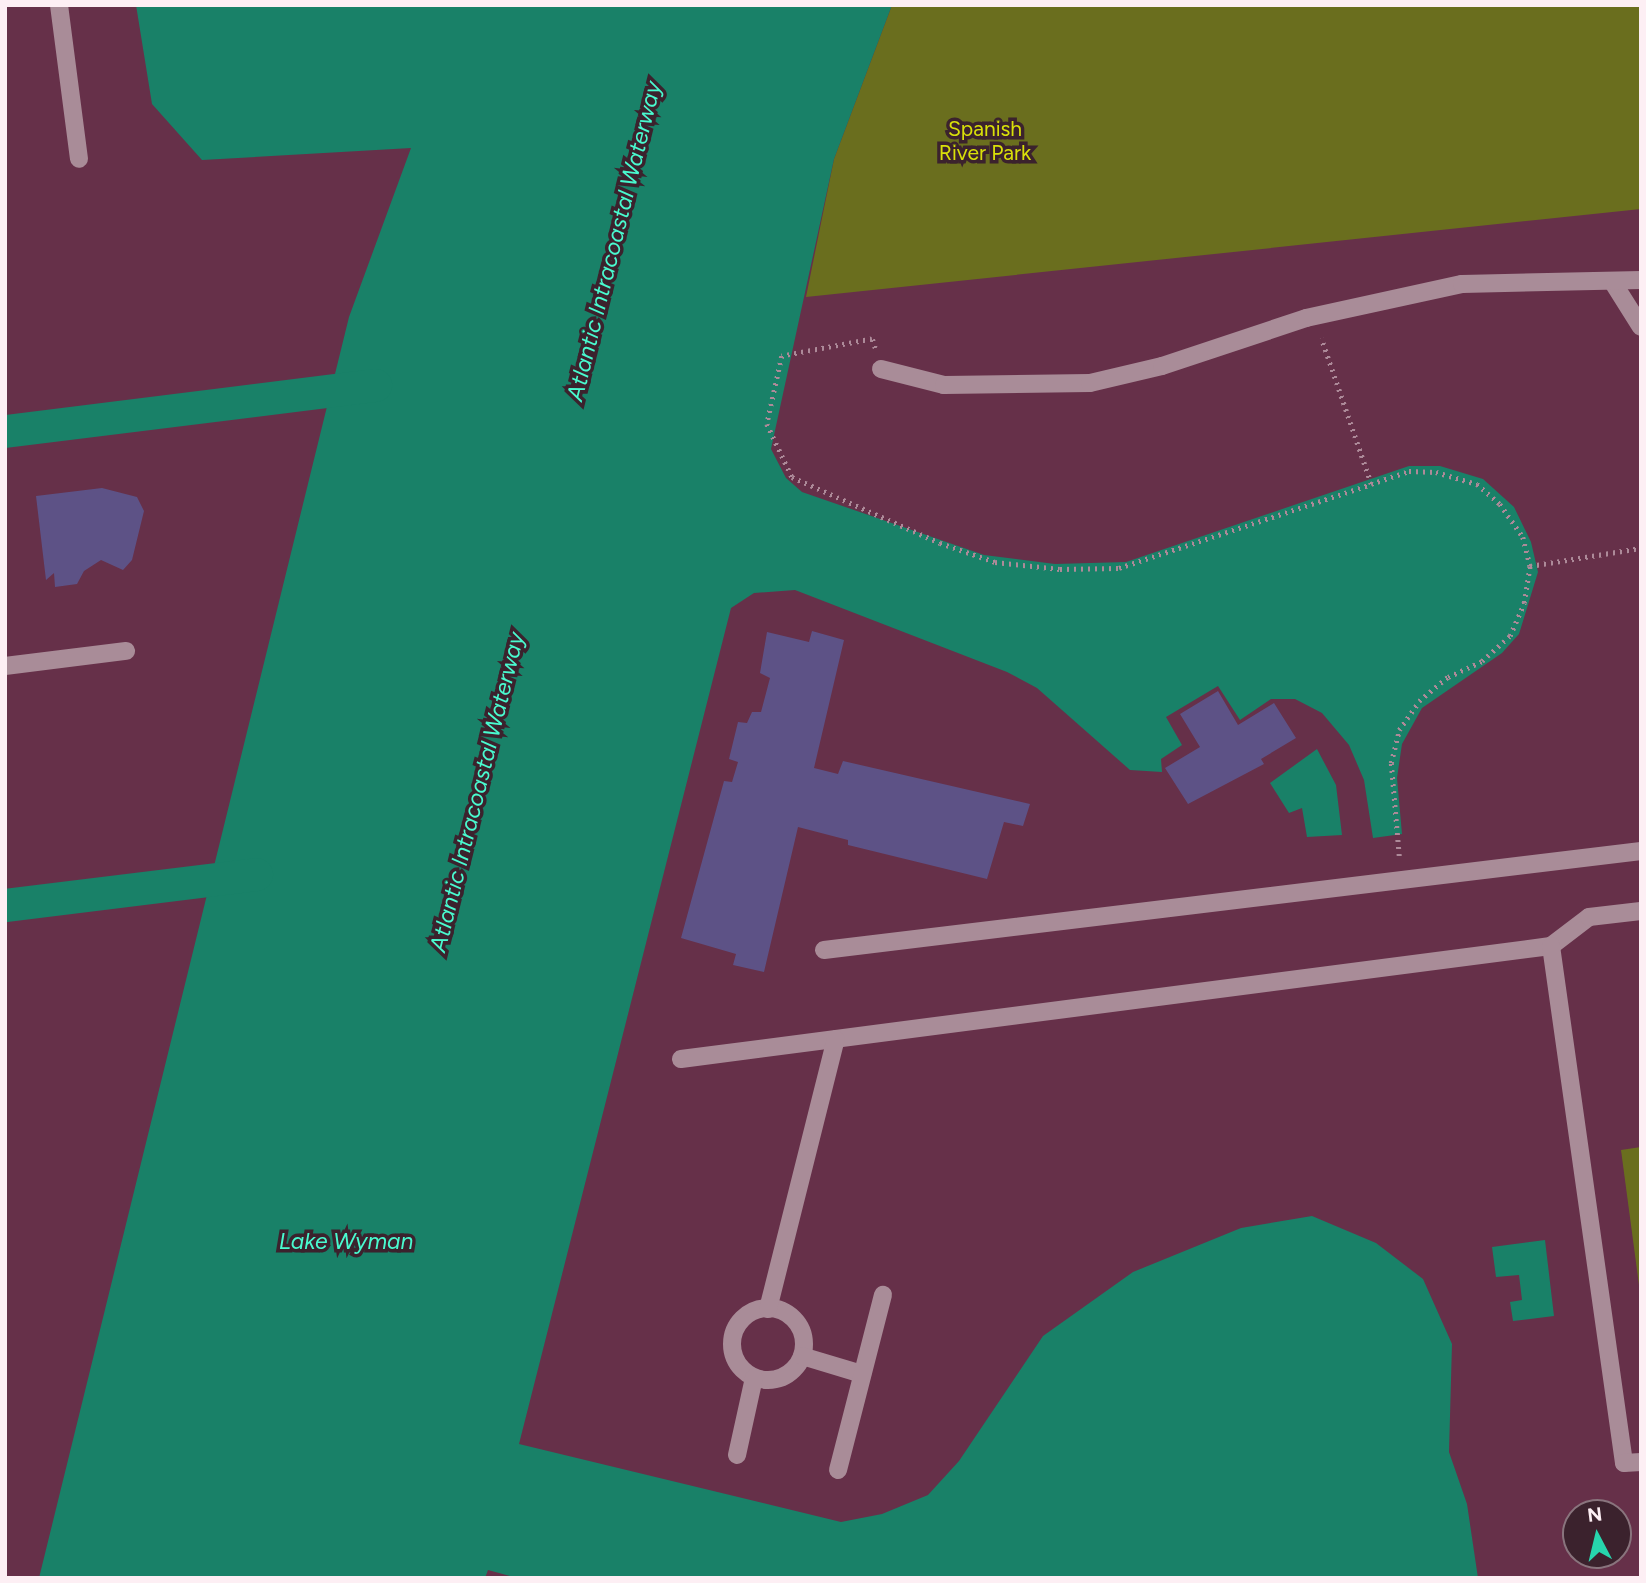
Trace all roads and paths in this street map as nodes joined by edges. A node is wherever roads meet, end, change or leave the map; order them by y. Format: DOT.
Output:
graph roads {
  1 [pos="59,5"];
  2 [pos="79,159"];
  3 [pos="1641,280"];
  4 [pos="1612,281"];
  5 [pos="1314,317"];
  6 [pos="1641,327"];
  7 [pos="881,369"];
  8 [pos="1371,484"];
  9 [pos="1641,548"];
  10 [pos="1530,566"];
  11 [pos="126,651"];
  12 [pos="5,666"];
  13 [pos="1641,851"];
  14 [pos="1404,880"];
  15 [pos="1641,911"];
  16 [pos="1551,946"];
  17 [pos="824,950"];
  18 [pos="836,1039"];
  19 [pos="681,1059"];
  20 [pos="883,1295"];
  21 [pos="768,1308"];
  22 [pos="802,1356"];
  23 [pos="862,1374"];
  24 [pos="754,1378"];
  25 [pos="737,1455"];
  26 [pos="1641,1462"];
  27 [pos="838,1469"];
  1 -- 2 [label="street"];
  3 -- 4 [label="street"];
  4 -- 5 [label="street"];
  4 -- 6 [label="street"];
  5 -- 7 [label="street"];
  5 -- 8 [label="path"];
  7 -- 8 [label="path"];
  8 -- 10 [label="path"];
  9 -- 10 [label="path"];
  10 -- 14 [label="path"];
  11 -- 12 [label="street"];
  13 -- 14 [label="street"];
  14 -- 17 [label="street"];
  15 -- 16 [label="street"];
  16 -- 18 [label="street"];
  16 -- 26 [label="street"];
  18 -- 19 [label="street"];
  18 -- 21 [label="street"];
  20 -- 23 [label="street"];
  21 -- 22 [label="street"];
  21 -- 24 [label="street"];
  22 -- 23 [label="street"];
  22 -- 24 [label="street"];
  23 -- 27 [label="street"];
  24 -- 25 [label="street"];
}
